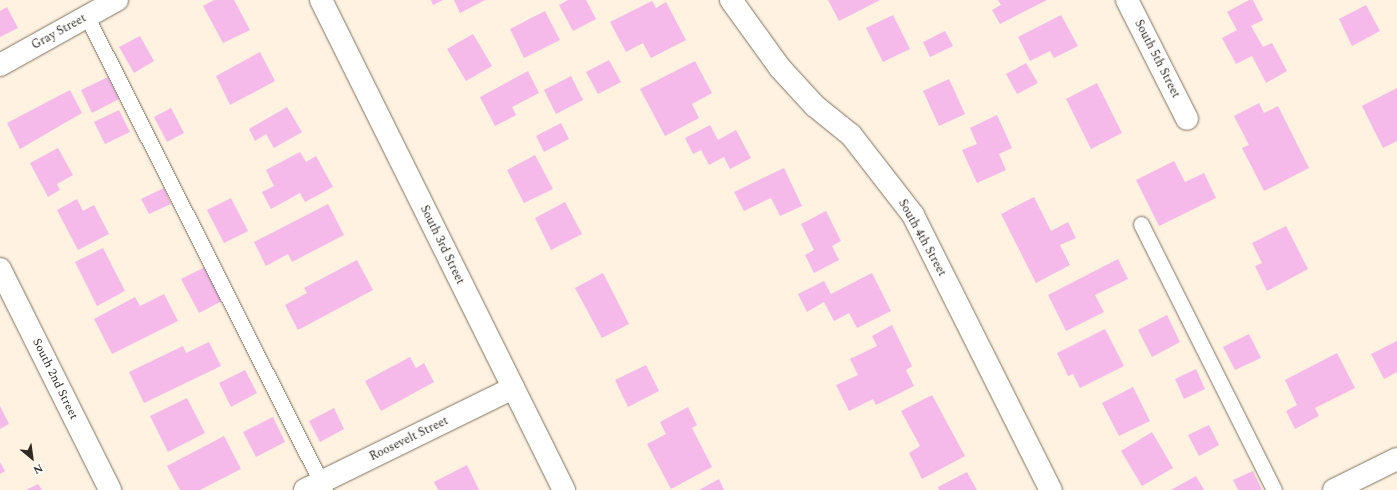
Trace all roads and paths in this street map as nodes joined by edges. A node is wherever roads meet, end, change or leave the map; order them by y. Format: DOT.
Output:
graph roads {
  1 [pos="117,0"];
  2 [pos="321,0"];
  3 [pos="731,0"];
  4 [pos="1127,0"];
  5 [pos="87,17"];
  6 [pos="0,65"];
  7 [pos="1187,119"];
  8 [pos="1142,224"];
  9 [pos="0,269"];
  10 [pos="513,388"];
  11 [pos="1397,460"];
  12 [pos="317,487"];
  13 [pos="110,490"];
  14 [pos="564,490"];
  15 [pos="1051,490"];
  16 [pos="1274,490"];
  17 [pos="1334,490"];
  1 -- 5 [label="street, Gray Street"];
  2 -- 10 [label="street, South 3rd Street"];
  3 -- 15 [label="street, South 4th Street"];
  4 -- 7 [label="street, South 5th Street"];
  5 -- 6 [label="street, Gray Street"];
  5 -- 12 [label="lane"];
  8 -- 16 [label="lane"];
  9 -- 13 [label="street, South 2nd Street"];
  10 -- 12 [label="street, Roosevelt Street"];
  10 -- 14 [label="street, South 3rd Street"];
  11 -- 17 [label="street"];
}
